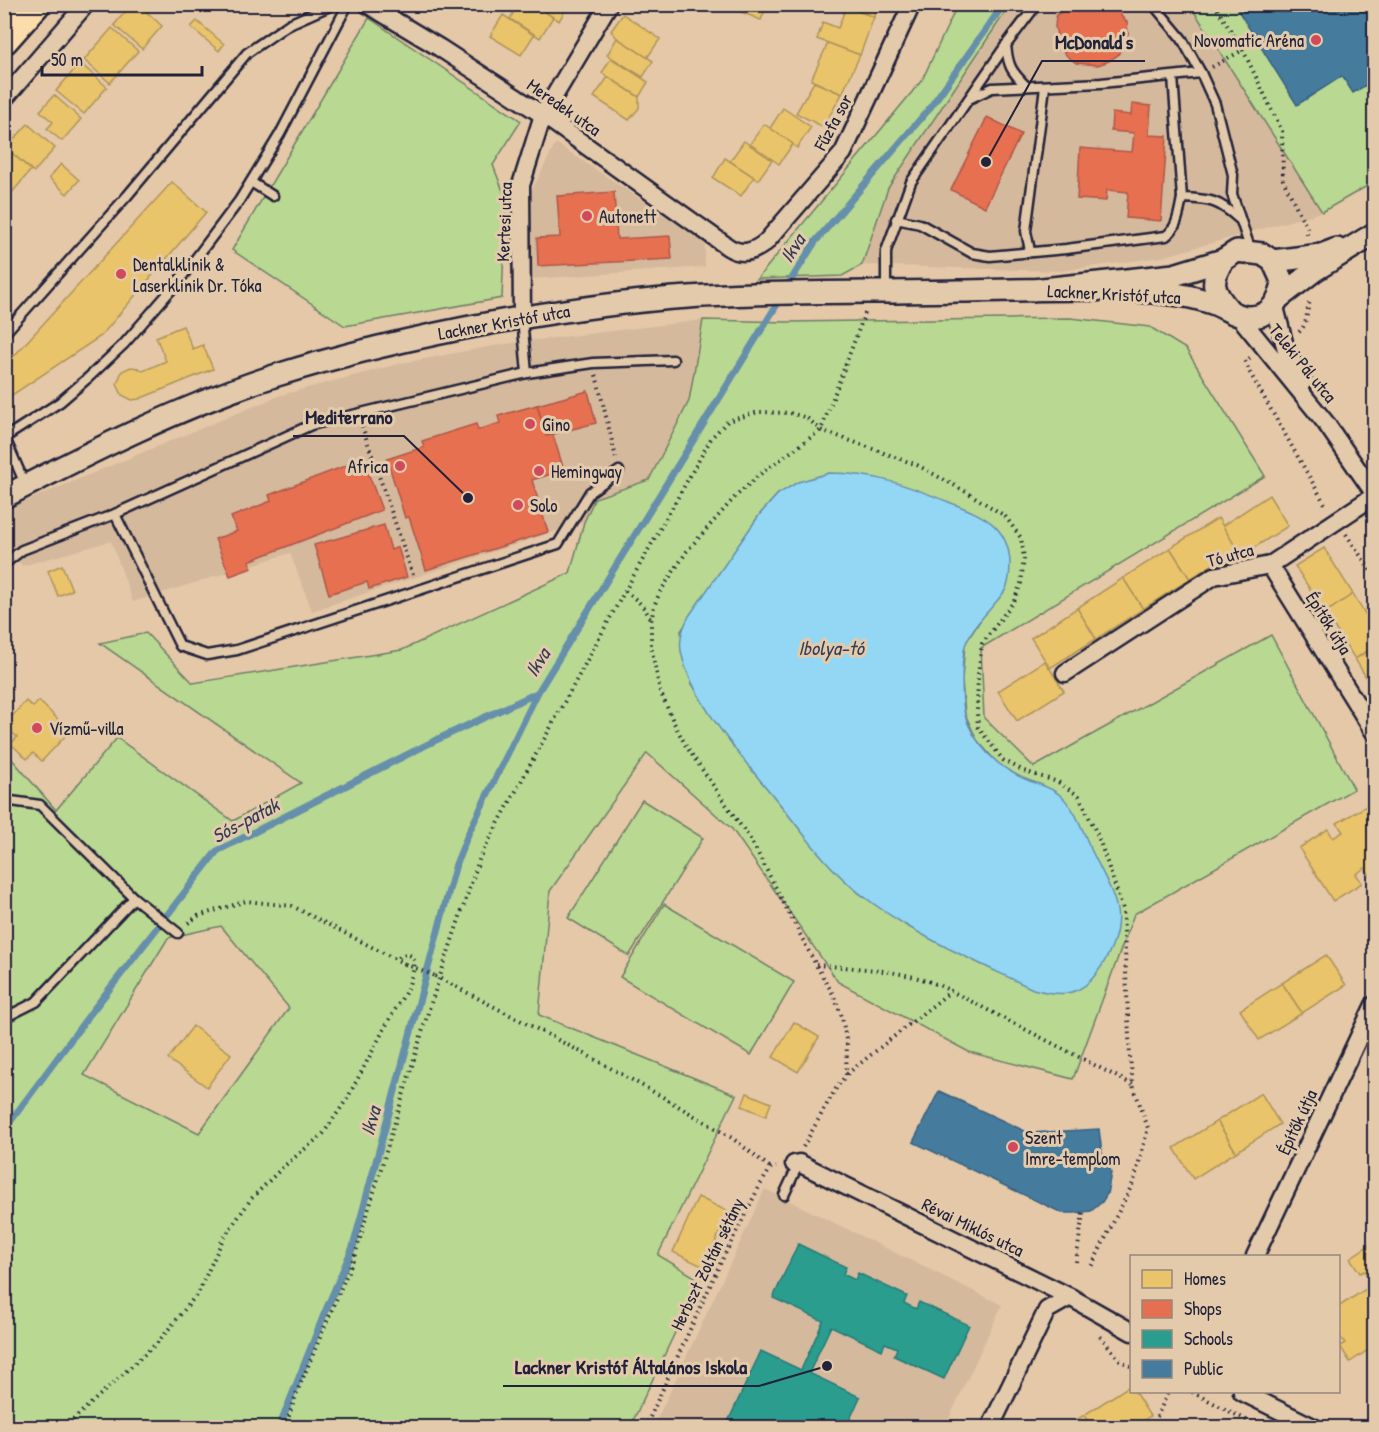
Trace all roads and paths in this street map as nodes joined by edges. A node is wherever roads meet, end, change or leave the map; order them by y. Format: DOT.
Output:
graph roads {
  1 [pos="36,4"];
  2 [pos="86,4"];
  3 [pos="334,4"];
  4 [pos="348,4"];
  5 [pos="367,4"];
  6 [pos="609,4"];
  7 [pos="912,4"];
  8 [pos="1037,4"];
  9 [pos="1144,4"];
  10 [pos="1214,4"];
  11 [pos="1154,6"];
  12 [pos="4,40"];
  13 [pos="1006,45"];
  14 [pos="1243,50"];
  15 [pos="1201,73"];
  16 [pos="1173,77"];
  17 [pos="1026,86"];
  18 [pos="1045,87"];
  19 [pos="4,99"];
  20 [pos="969,99"];
  21 [pos="543,115"];
  22 [pos="251,182"];
  23 [pos="273,196"];
  24 [pos="1182,198"];
  25 [pos="896,219"];
  26 [pos="1240,220"];
  27 [pos="1307,228"];
  28 [pos="1373,234"];
  29 [pos="733,251"];
  30 [pos="1030,251"];
  31 [pos="1251,252"];
  32 [pos="1223,260"];
  33 [pos="1273,261"];
  34 [pos="1033,290"];
  35 [pos="879,293"];
  36 [pos="1311,300"];
  37 [pos="1277,302"];
  38 [pos="1233,312"];
  39 [pos="522,318"];
  40 [pos="4,334"];
  41 [pos="1293,336"];
  42 [pos="673,360"];
  43 [pos="1245,361"];
  44 [pos="593,363"];
  45 [pos="527,373"];
  46 [pos="358,414"];
  47 [pos="1325,422"];
  48 [pos="820,430"];
  49 [pos="5,438"];
  50 [pos="619,471"];
  51 [pos="26,486"];
  52 [pos="1374,494"];
  53 [pos="4,497"];
  54 [pos="1327,507"];
  55 [pos="115,514"];
  56 [pos="1344,531"];
  57 [pos="4,564"];
  58 [pos="1270,566"];
  59 [pos="1374,576"];
  60 [pos="418,590"];
  61 [pos="625,591"];
  62 [pos="651,622"];
  63 [pos="1065,673"];
  64 [pos="1374,732"];
  65 [pos="4,800"];
  66 [pos="134,898"];
  67 [pos="176,932"];
  68 [pos="397,961"];
  69 [pos="816,964"];
  70 [pos="437,977"];
  71 [pos="951,991"];
  72 [pos="1374,1005"];
  73 [pos="4,1018"];
  74 [pos="846,1075"];
  75 [pos="1134,1085"];
  76 [pos="797,1163"];
  77 [pos="771,1168"];
  78 [pos="784,1195"];
  79 [pos="1083,1212"];
  80 [pos="1256,1255"];
  81 [pos="1076,1262"];
  82 [pos="1090,1269"];
  83 [pos="1070,1297"];
  84 [pos="1130,1331"];
  85 [pos="1096,1332"];
  86 [pos="1130,1366"];
  87 [pos="1168,1393"];
  88 [pos="1194,1393"];
  89 [pos="1244,1393"];
  90 [pos="64,1428"];
  91 [pos="285,1428"];
  92 [pos="645,1428"];
  93 [pos="990,1428"];
  94 [pos="1152,1428"];
  95 [pos="1262,1428"];
  96 [pos="1316,1428"];
  1 -- 12 [label="main road"];
  2 -- 19 [label="street"];
  3 -- 40 [label="lane"];
  4 -- 22 [label="lane"];
  5 -- 21 [label="street, Meredek utca"];
  6 -- 21 [label="street, Kertesi utca"];
  7 -- 29 [label="street, Fűzfa sor"];
  8 -- 13 [label="lane"];
  9 -- 11 [label="lane"];
  10 -- 14 [label="path"];
  11 -- 15 [label="lane"];
  13 -- 17 [label="lane"];
  13 -- 20 [label="lane"];
  14 -- 15 [label="path"];
  14 -- 27 [label="path"];
  15 -- 16 [label="lane"];
  15 -- 26 [label="lane"];
  16 -- 18 [label="lane"];
  16 -- 24 [label="lane"];
  17 -- 18 [label="lane"];
  17 -- 20 [label="lane"];
  18 -- 30 [label="lane"];
  20 -- 25 [label="lane"];
  21 -- 29 [label="street, Meredek utca"];
  21 -- 39 [label="street, Kertesi utca"];
  22 -- 23 [label="lane"];
  22 -- 49 [label="lane"];
  24 -- 26 [label="lane"];
  24 -- 30 [label="lane"];
  25 -- 30 [label="lane"];
  25 -- 35 [label="lane"];
  26 -- 31 [label="lane"];
  28 -- 33 [label="street, Lackner Kristóf utca"];
  28 -- 37 [label="street, Lackner Kristóf utca"];
  31 -- 32 [label="street, Lackner Kristóf utca"];
  31 -- 33 [label="street, Lackner Kristóf utca"];
  32 -- 34 [label="street, Lackner Kristóf utca"];
  32 -- 38 [label="street"];
  33 -- 37 [label="street"];
  34 -- 35 [label="street, Lackner Kristóf utca"];
  34 -- 38 [label="street, Lackner Kristóf utca"];
  35 -- 39 [label="street, Lackner Kristóf utca"];
  35 -- 48 [label="path"];
  36 -- 41 [label="path"];
  37 -- 38 [label="street, Lackner Kristóf utca"];
  37 -- 47 [label="street, Teleki Pál utca"];
  38 -- 47 [label="street, Teleki Pál utca"];
  39 -- 45 [label="lane"];
  39 -- 51 [label="street, Lackner Kristóf utca"];
  42 -- 44 [label="lane"];
  43 -- 54 [label="path"];
  44 -- 45 [label="lane"];
  44 -- 50 [label="path"];
  45 -- 46 [label="lane"];
  46 -- 55 [label="lane"];
  46 -- 60 [label="path"];
  47 -- 52 [label="street"];
  48 -- 61 [label="path"];
  48 -- 62 [label="path"];
  48 -- 75 [label="path"];
  49 -- 51 [label="lane"];
  50 -- 60 [label="lane"];
  51 -- 53 [label="street, Lackner Kristóf utca"];
  52 -- 58 [label="street, Tó utca"];
  55 -- 57 [label="lane"];
  55 -- 60 [label="lane"];
  56 -- 59 [label="path"];
  58 -- 63 [label="street, Tó utca"];
  58 -- 64 [label="street, Építők útja"];
  61 -- 62 [label="path"];
  61 -- 70 [label="path"];
  62 -- 69 [label="path"];
  65 -- 66 [label="lane"];
  66 -- 67 [label="lane"];
  66 -- 73 [label="lane"];
  67 -- 68 [label="path"];
  68 -- 70 [label="path, bridge"];
  68 -- 90 [label="path"];
  69 -- 71 [label="path"];
  69 -- 74 [label="path"];
  70 -- 77 [label="path"];
  70 -- 91 [label="path"];
  71 -- 74 [label="path"];
  71 -- 75 [label="path"];
  72 -- 80 [label="street, Építők útja"];
  74 -- 76 [label="path"];
  75 -- 82 [label="path"];
  76 -- 77 [label="path"];
  76 -- 78 [label="lane"];
  76 -- 83 [label="street, Révai Miklós utca"];
  77 -- 92 [label="path, Herbszt Zoltán sétány"];
  79 -- 81 [label="path"];
  83 -- 84 [label="street, Révai Miklós utca"];
  83 -- 93 [label="street"];
  85 -- 86 [label="path"];
  87 -- 94 [label="path"];
  88 -- 95 [label="path"];
  89 -- 96 [label="street"];
}
